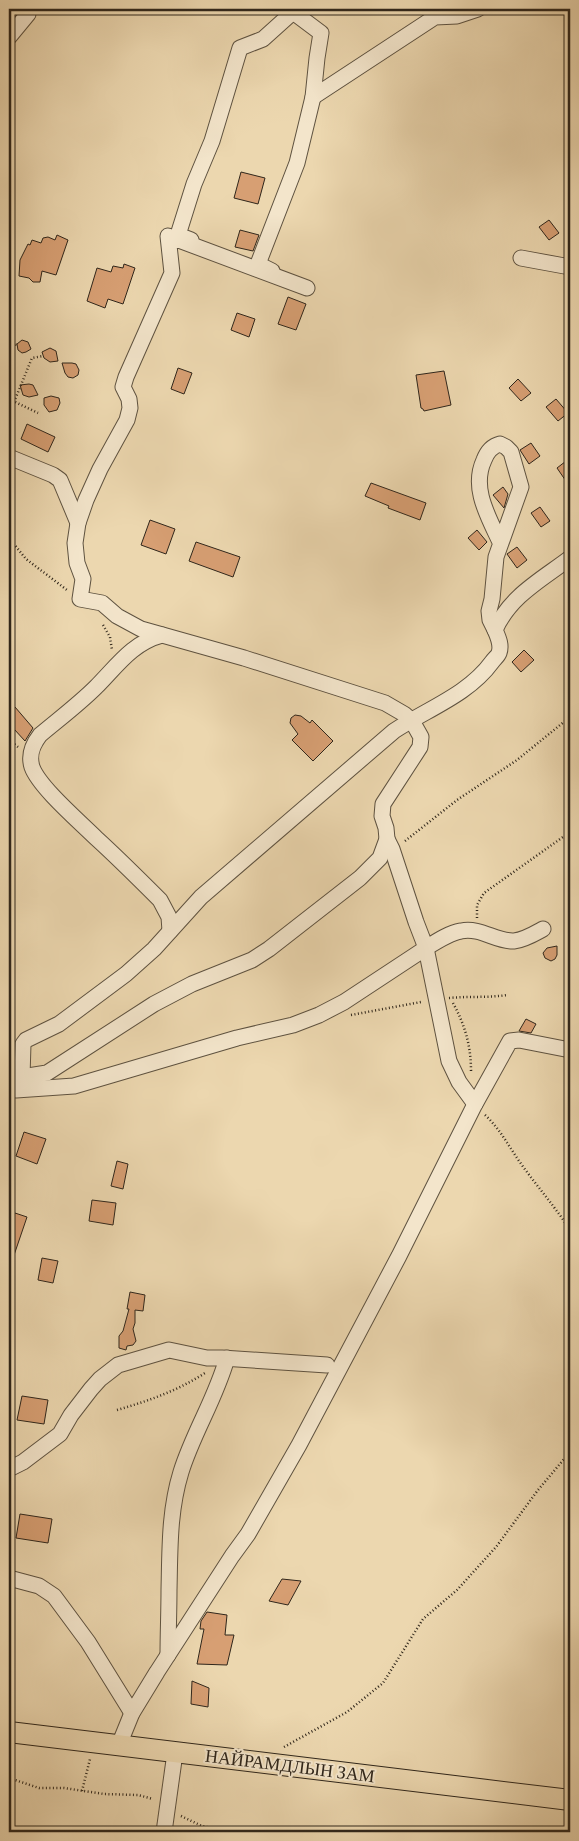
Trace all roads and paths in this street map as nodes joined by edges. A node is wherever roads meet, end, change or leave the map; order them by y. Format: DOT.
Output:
graph roads {
  1 [pos="27,9"];
  2 [pos="478,9"];
  3 [pos="295,10"];
  4 [pos="9,37"];
  5 [pos="313,96"];
  6 [pos="521,258"];
  7 [pos="258,264"];
  8 [pos="570,267"];
  9 [pos="9,342"];
  10 [pos="17,345"];
  11 [pos="44,356"];
  12 [pos="9,400"];
  13 [pos="14,402"];
  14 [pos="38,414"];
  15 [pos="9,456"];
  16 [pos="78,523"];
  17 [pos="9,538"];
  18 [pos="500,542"];
  19 [pos="570,558"];
  20 [pos="80,599"];
  21 [pos="101,619"];
  22 [pos="495,630"];
  23 [pos="162,635"];
  24 [pos="113,669"];
  25 [pos="446,701"];
  26 [pos="570,717"];
  27 [pos="412,721"];
  28 [pos="420,735"];
  29 [pos="570,832"];
  30 [pos="390,845"];
  31 [pos="543,929"];
  32 [pos="170,931"];
  33 [pos="485,933"];
  34 [pos="426,948"];
  35 [pos="507,995"];
  36 [pos="437,1000"];
  37 [pos="344,1016"];
  38 [pos="570,1050"];
  39 [pos="14,1085"];
  40 [pos="475,1104"];
  41 [pos="570,1230"];
  42 [pos="227,1358"];
  43 [pos="327,1365"];
  44 [pos="117,1410"];
  45 [pos="570,1452"];
  46 [pos="29,1458"];
  47 [pos="9,1469"];
  48 [pos="9,1479"];
  49 [pos="9,1578"];
  50 [pos="168,1655"];
  51 [pos="132,1713"];
  52 [pos="9,1732"];
  53 [pos="93,1742"];
  54 [pos="118,1745"];
  55 [pos="176,1753"];
  56 [pos="256,1762"];
  57 [pos="9,1778"];
  58 [pos="82,1791"];
  59 [pos="153,1799"];
  60 [pos="570,1800"];
  61 [pos="167,1806"];
  62 [pos="164,1832"];
  63 [pos="228,1832"];
  1 -- 4 [label="street"];
  2 -- 5 [label="street"];
  3 -- 5 [label="street"];
  3 -- 7 [label="street"];
  5 -- 7 [label="street"];
  6 -- 8 [label="street"];
  7 -- 16 [label="street"];
  9 -- 10 [label="path"];
  11 -- 13 [label="path"];
  12 -- 13 [label="path"];
  13 -- 14 [label="path"];
  15 -- 16 [label="street"];
  16 -- 20 [label="street"];
  17 -- 20 [label="path"];
  18 -- 18 [label="street"];
  18 -- 22 [label="street"];
  19 -- 22 [label="street"];
  20 -- 23 [label="street"];
  21 -- 24 [label="path"];
  22 -- 25 [label="street"];
  23 -- 24 [label="street"];
  23 -- 27 [label="street"];
  24 -- 32 [label="street"];
  25 -- 27 [label="street"];
  25 -- 28 [label="street"];
  26 -- 30 [label="path"];
  27 -- 28 [label="street"];
  27 -- 32 [label="street"];
  28 -- 30 [label="street"];
  29 -- 33 [label="path"];
  30 -- 34 [label="street"];
  30 -- 39 [label="street"];
  31 -- 33 [label="street"];
  32 -- 39 [label="street"];
  33 -- 34 [label="street"];
  34 -- 36 [label="street"];
  34 -- 39 [label="street"];
  35 -- 36 [label="path"];
  36 -- 37 [label="path"];
  36 -- 40 [label="street"];
  38 -- 40 [label="street"];
  40 -- 41 [label="path"];
  40 -- 50 [label="street"];
  42 -- 43 [label="street"];
  42 -- 44 [label="path"];
  42 -- 46 [label="street"];
  42 -- 50 [label="street"];
  45 -- 56 [label="path"];
  46 -- 47 [label="street"];
  46 -- 48 [label="street"];
  49 -- 51 [label="street"];
  50 -- 51 [label="street"];
  51 -- 54 [label="street"];
  52 -- 53 [label="main road, НАЙРАМДЛЫН ЗАМ"];
  53 -- 54 [label="main road, НАЙРАМДЛЫН ЗАМ"];
  53 -- 58 [label="path"];
  54 -- 55 [label="main road, НАЙРАМДЛЫН ЗАМ"];
  55 -- 56 [label="main road, НАЙРАМДЛЫН ЗАМ"];
  55 -- 61 [label="street"];
  56 -- 60 [label="main road, НАЙРАМДЛЫН ЗАМ"];
  57 -- 58 [label="path"];
  58 -- 59 [label="path"];
  61 -- 62 [label="street"];
  61 -- 63 [label="path"];
}
